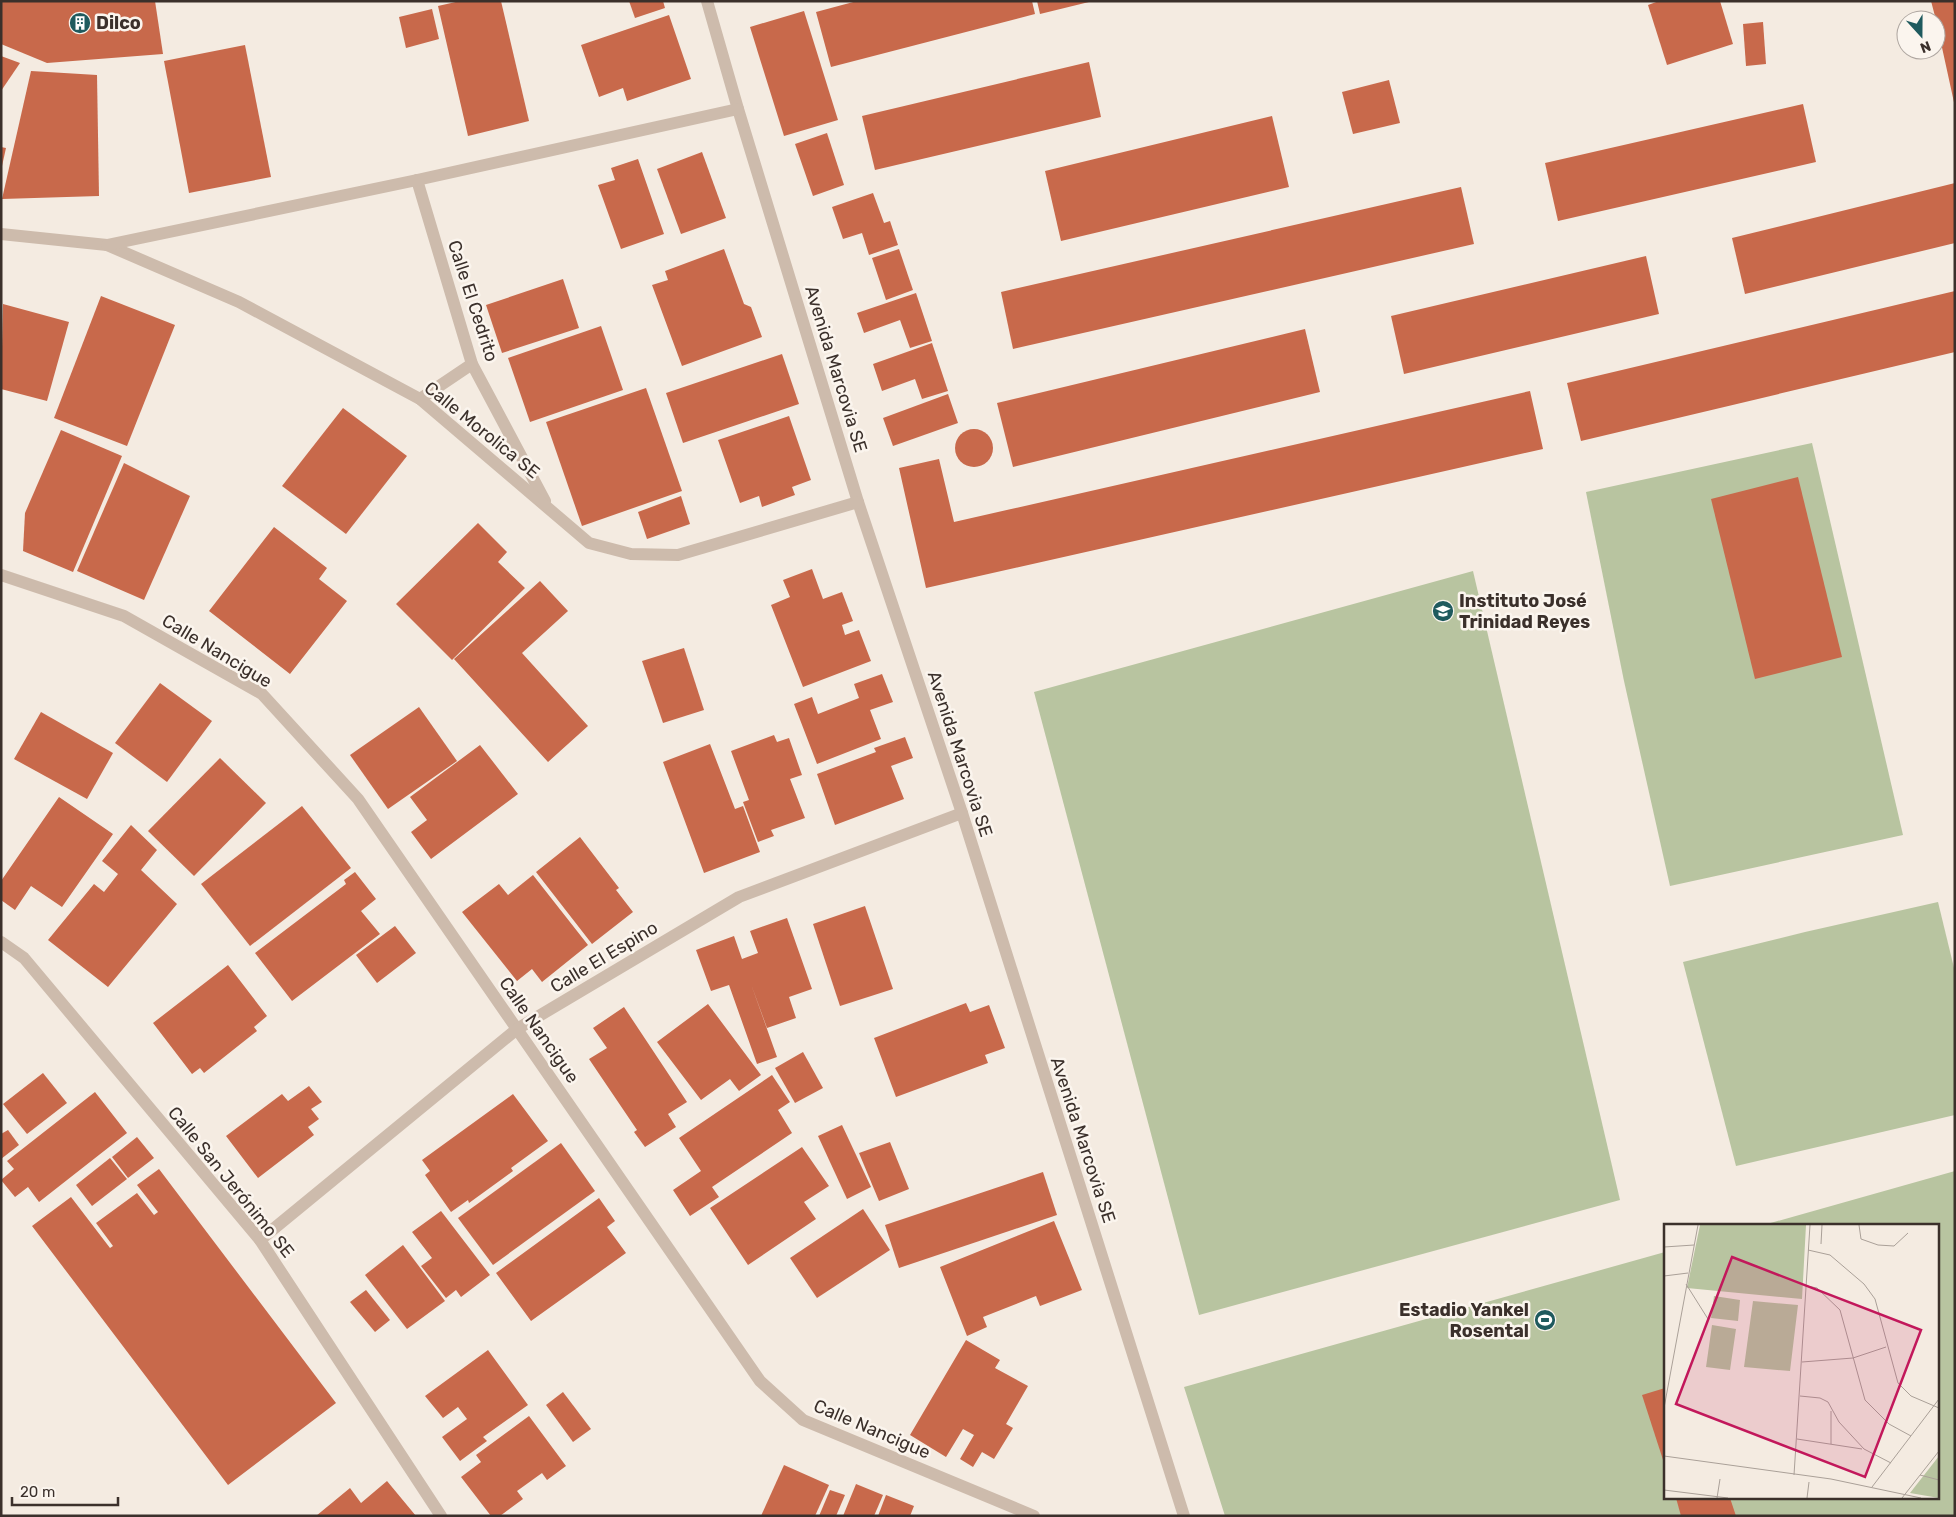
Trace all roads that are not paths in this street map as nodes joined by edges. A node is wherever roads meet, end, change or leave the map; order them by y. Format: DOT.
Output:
graph roads {
  1 [pos="707,1"];
  2 [pos="738,109"];
  3 [pos="417,180"];
  4 [pos="1,234"];
  5 [pos="106,245"];
  6 [pos="472,364"];
  7 [pos="420,399"];
  8 [pos="858,502"];
  9 [pos="549,508"];
  10 [pos="1,575"];
  11 [pos="962,813"];
  12 [pos="1,942"];
  13 [pos="517,1029"];
  14 [pos="260,1240"];
  15 [pos="441,1516"];
  16 [pos="1034,1516"];
  17 [pos="1184,1516"];
  1 -- 2 [label="street, Avenida Marcovia SE"];
  2 -- 3 [label="street"];
  2 -- 8 [label="street, Avenida Marcovia SE"];
  3 -- 5 [label="street"];
  3 -- 6 [label="street, Calle El Cedrito"];
  4 -- 5 [label="street, Calle Morolica SE"];
  5 -- 7 [label="street, Calle Morolica SE"];
  6 -- 7 [label="street"];
  6 -- 9 [label="street, Calle El Cedrito"];
  7 -- 9 [label="street, Calle Morolica SE"];
  8 -- 9 [label="street, Calle Morolica SE"];
  8 -- 11 [label="street, Avenida Marcovia SE"];
  10 -- 13 [label="street, Calle Nancigue"];
  11 -- 13 [label="street, Calle El Espino"];
  11 -- 17 [label="street, Avenida Marcovia SE"];
  12 -- 14 [label="street, Calle San Jerónimo SE"];
  13 -- 14 [label="street, Calle El Espino"];
  13 -- 16 [label="street, Calle Nancigue"];
  14 -- 15 [label="street, Calle San Jerónimo SE"];
}
